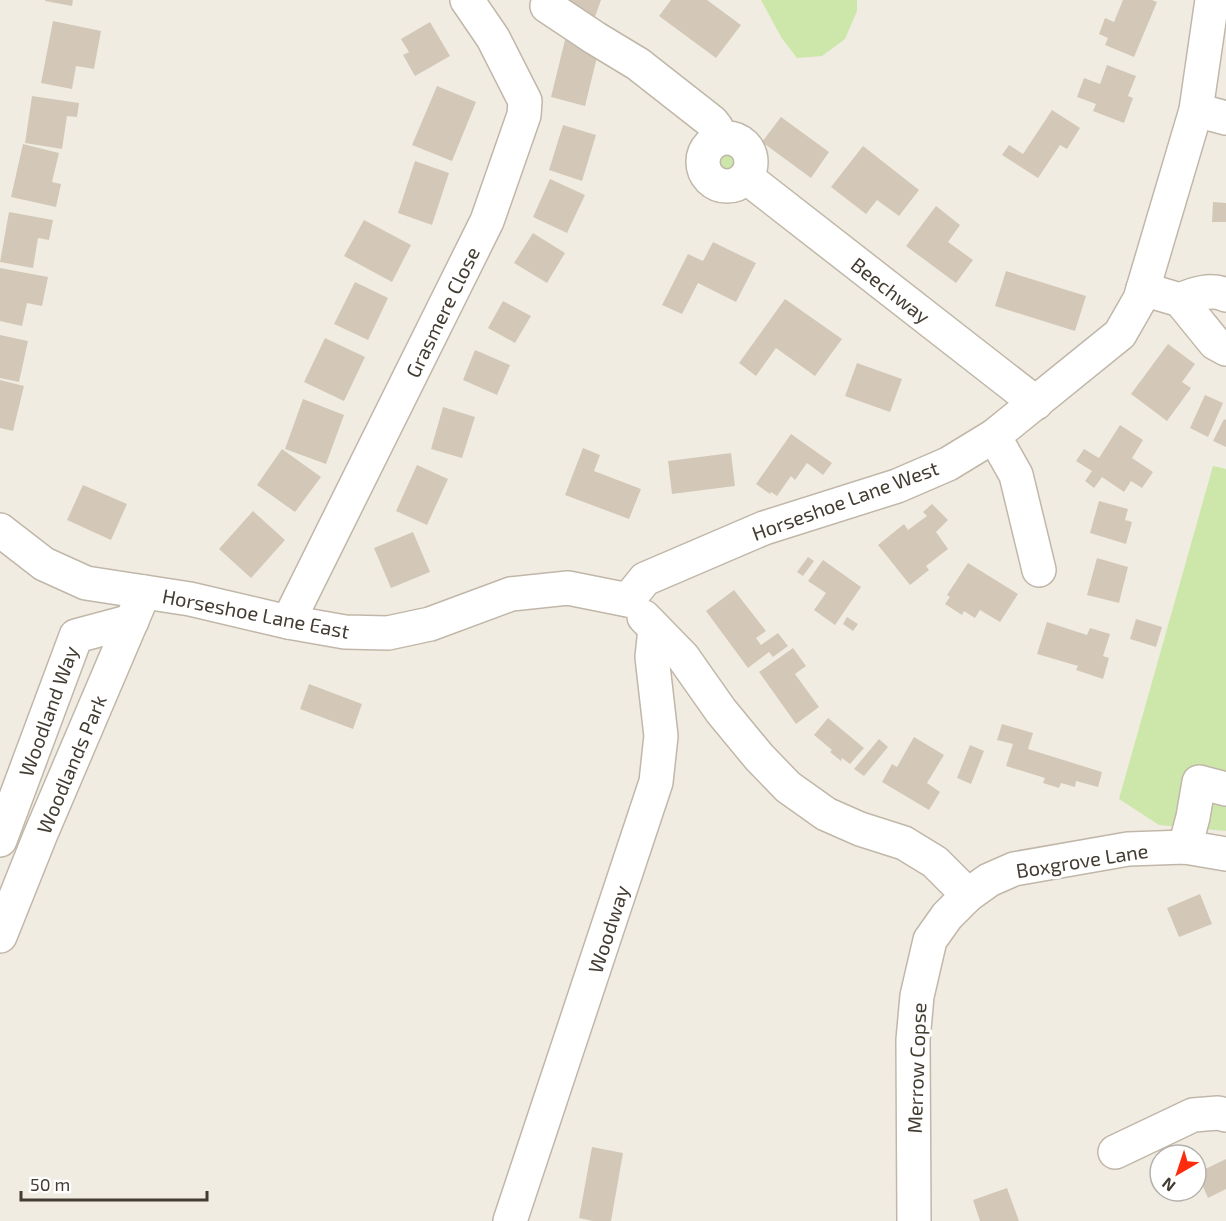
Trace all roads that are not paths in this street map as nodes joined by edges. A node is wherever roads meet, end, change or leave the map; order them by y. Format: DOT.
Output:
graph roads {
  1 [pos="467,0"];
  2 [pos="1212,0"];
  3 [pos="547,6"];
  4 [pos="1211,114"];
  5 [pos="1143,290"];
  6 [pos="1224,290"];
  7 [pos="1180,300"];
  8 [pos="1226,349"];
  9 [pos="1036,403"];
  10 [pos="994,436"];
  11 [pos="0,530"];
  12 [pos="1039,570"];
  13 [pos="628,600"];
  14 [pos="138,607"];
  15 [pos="288,622"];
  16 [pos="655,629"];
  17 [pos="1226,789"];
  18 [pos="0,840"];
  19 [pos="1185,847"];
  20 [pos="1226,854"];
  21 [pos="968,895"];
  22 [pos="4,908"];
  23 [pos="1226,1115"];
  24 [pos="1115,1152"];
  25 [pos="510,1221"];
  26 [pos="914,1221"];
  1 -- 15 [label="street, Grasmere Close"];
  2 -- 4 [label="street, Horseshoe Lane West"];
  3 -- 9 [label="street, Beechway"];
  4 -- 5 [label="street, Horseshoe Lane West"];
  5 -- 7 [label="street"];
  5 -- 9 [label="street, Horseshoe Lane West"];
  6 -- 7 [label="street"];
  7 -- 8 [label="street"];
  9 -- 10 [label="street, Horseshoe Lane West"];
  10 -- 12 [label="street"];
  10 -- 13 [label="street, Horseshoe Lane West"];
  11 -- 14 [label="street, Horseshoe Lane East"];
  13 -- 15 [label="street, Horseshoe Lane East"];
  13 -- 16 [label="street"];
  14 -- 15 [label="street, Horseshoe Lane East"];
  14 -- 18 [label="street, Woodland Way"];
  14 -- 22 [label="street, Woodlands Park"];
  16 -- 21 [label="street"];
  16 -- 25 [label="street, Woodway"];
  17 -- 19 [label="street"];
  19 -- 20 [label="street, Boxgrove Lane"];
  19 -- 21 [label="street, Boxgrove Lane"];
  21 -- 26 [label="street, Merrow Copse"];
  23 -- 24 [label="street"];
}
